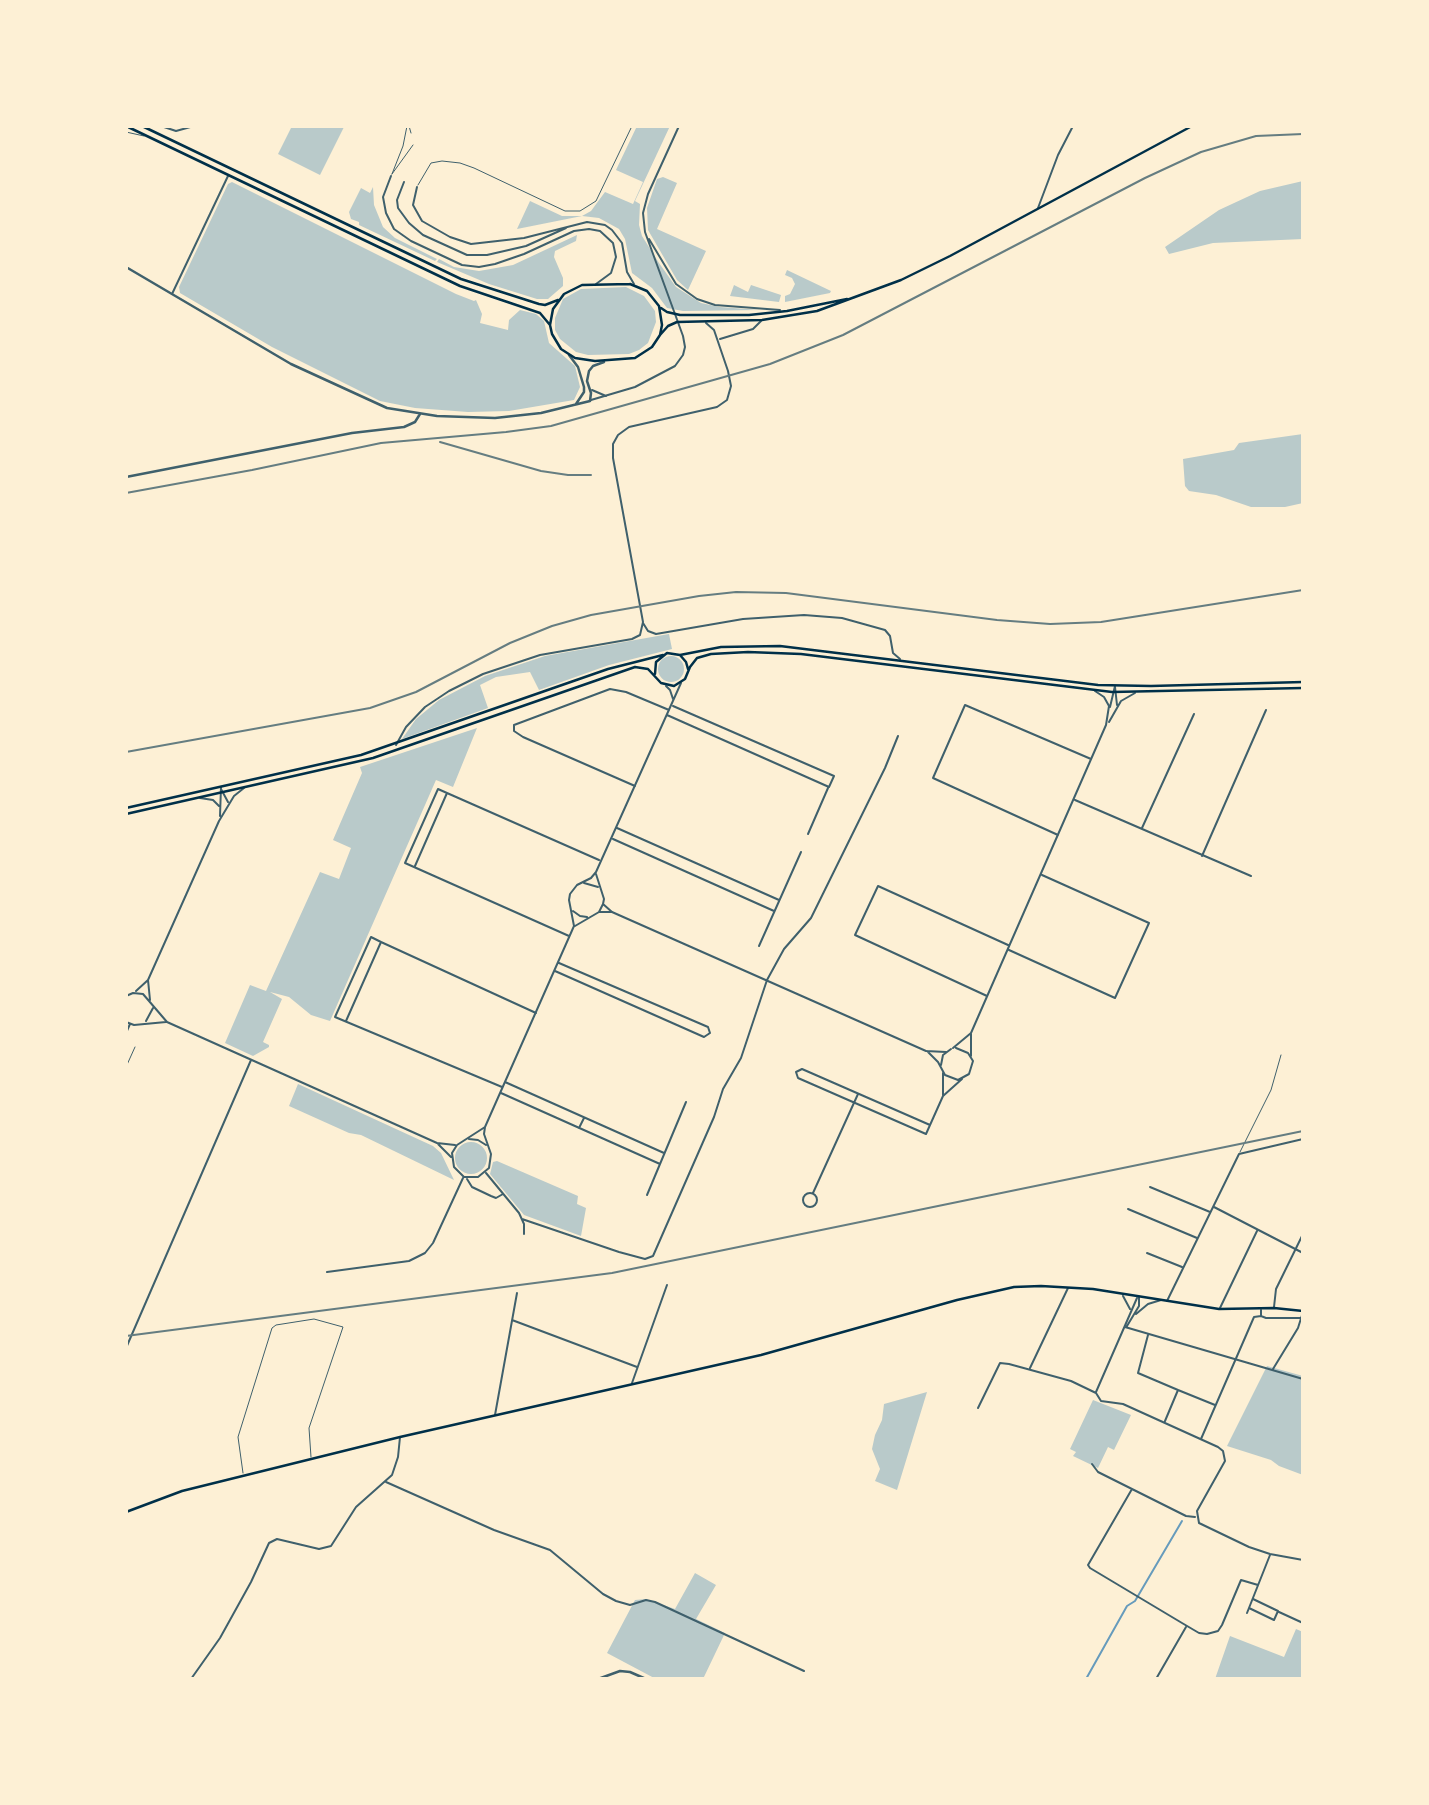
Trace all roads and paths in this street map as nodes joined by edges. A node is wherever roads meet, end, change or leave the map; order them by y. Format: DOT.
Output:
graph roads {
  1 [pos="126,126"];
  2 [pos="142,126"];
  3 [pos="161,126"];
  4 [pos="194,126"];
  5 [pos="408,126"];
  6 [pos="632,126"];
  7 [pos="678,126"];
  8 [pos="1073,126"];
  9 [pos="1192,126"];
  10 [pos="126,132"];
  11 [pos="411,133"];
  12 [pos="150,137"];
  13 [pos="413,145"];
  14 [pos="228,175"];
  15 [pos="391,176"];
  16 [pos="404,182"];
  17 [pos="417,187"];
  18 [pos="1035,211"];
  19 [pos="339,220"];
  20 [pos="573,224"];
  21 [pos="336,226"];
  22 [pos="645,232"];
  23 [pos="126,267"];
  24 [pos="596,284"];
  25 [pos="634,284"];
  26 [pos="172,293"];
  27 [pos="860,296"];
  28 [pos="558,300"];
  29 [pos="659,306"];
  30 [pos="786,311"];
  31 [pos="762,320"];
  32 [pos="702,322"];
  33 [pos="550,325"];
  34 [pos="660,335"];
  35 [pos="719,340"];
  36 [pos="569,355"];
  37 [pos="612,360"];
  38 [pos="590,388"];
  39 [pos="584,392"];
  40 [pos="607,396"];
  41 [pos="590,401"];
  42 [pos="575,405"];
  43 [pos="421,414"];
  44 [pos="126,477"];
  45 [pos="643,622"];
  46 [pos="663,655"];
  47 [pos="680,655"];
  48 [pos="903,661"];
  49 [pos="655,675"];
  50 [pos="687,675"];
  51 [pos="682,682"];
  52 [pos="1303,682"];
  53 [pos="665,685"];
  54 [pos="1115,686"];
  55 [pos="1303,688"];
  56 [pos="1095,691"];
  57 [pos="1112,692"];
  58 [pos="1117,692"];
  59 [pos="1136,692"];
  60 [pos="673,700"];
  61 [pos="671,706"];
  62 [pos="1117,706"];
  63 [pos="670,710"];
  64 [pos="1266,710"];
  65 [pos="1110,711"];
  66 [pos="1194,714"];
  67 [pos="667,715"];
  68 [pos="1106,725"];
  69 [pos="898,736"];
  70 [pos="396,744"];
  71 [pos="1092,760"];
  72 [pos="636,786"];
  73 [pos="221,787"];
  74 [pos="829,787"];
  75 [pos="244,788"];
  76 [pos="224,793"];
  77 [pos="447,793"];
  78 [pos="219,794"];
  79 [pos="199,798"];
  80 [pos="1074,800"];
  81 [pos="227,807"];
  82 [pos="126,808"];
  83 [pos="220,809"];
  84 [pos="126,814"];
  85 [pos="219,821"];
  86 [pos="617,828"];
  87 [pos="1142,830"];
  88 [pos="808,834"];
  89 [pos="1058,835"];
  90 [pos="612,838"];
  91 [pos="801,852"];
  92 [pos="1202,856"];
  93 [pos="601,861"];
  94 [pos="414,867"];
  95 [pos="596,872"];
  96 [pos="1041,875"];
  97 [pos="1251,876"];
  98 [pos="583,883"];
  99 [pos="599,888"];
  100 [pos="779,900"];
  101 [pos="603,904"];
  102 [pos="573,910"];
  103 [pos="774,911"];
  104 [pos="599,912"];
  105 [pos="612,912"];
  106 [pos="589,917"];
  107 [pos="575,926"];
  108 [pos="570,936"];
  109 [pos="380,942"];
  110 [pos="759,946"];
  111 [pos="1008,948"];
  112 [pos="558,962"];
  113 [pos="555,971"];
  114 [pos="767,980"];
  115 [pos="148,981"];
  116 [pos="134,993"];
  117 [pos="635,995"];
  118 [pos="126,996"];
  119 [pos="987,996"];
  120 [pos="150,1001"];
  121 [pos="631,1004"];
  122 [pos="153,1007"];
  123 [pos="536,1013"];
  124 [pos="346,1021"];
  125 [pos="126,1022"];
  126 [pos="167,1022"];
  127 [pos="144,1023"];
  128 [pos="130,1024"];
  129 [pos="126,1033"];
  130 [pos="971,1033"];
  131 [pos="135,1047"];
  132 [pos="953,1048"];
  133 [pos="126,1051"];
  134 [pos="926,1051"];
  135 [pos="946,1052"];
  136 [pos="132,1054"];
  137 [pos="1281,1055"];
  138 [pos="971,1057"];
  139 [pos="251,1059"];
  140 [pos="941,1065"];
  141 [pos="126,1067"];
  142 [pos="942,1072"];
  143 [pos="962,1079"];
  144 [pos="505,1082"];
  145 [pos="502,1087"];
  146 [pos="500,1093"];
  147 [pos="858,1093"];
  148 [pos="943,1096"];
  149 [pos="686,1102"];
  150 [pos="854,1103"];
  151 [pos="584,1117"];
  152 [pos="930,1125"];
  153 [pos="485,1127"];
  154 [pos="579,1128"];
  155 [pos="468,1139"];
  156 [pos="1303,1139"];
  157 [pos="437,1143"];
  158 [pos="457,1145"];
  159 [pos="487,1146"];
  160 [pos="664,1153"];
  161 [pos="1239,1154"];
  162 [pos="452,1158"];
  163 [pos="660,1164"];
  164 [pos="486,1172"];
  165 [pos="465,1177"];
  166 [pos="1150,1187"];
  167 [pos="813,1193"];
  168 [pos="503,1194"];
  169 [pos="647,1195"];
  170 [pos="1213,1207"];
  171 [pos="1128,1209"];
  172 [pos="1211,1213"];
  173 [pos="522,1219"];
  174 [pos="1258,1230"];
  175 [pos="523,1234"];
  176 [pos="1303,1234"];
  177 [pos="1198,1239"];
  178 [pos="1296,1249"];
  179 [pos="1147,1253"];
  180 [pos="1303,1253"];
  181 [pos="1183,1268"];
  182 [pos="327,1272"];
  183 [pos="667,1284"];
  184 [pos="1069,1287"];
  185 [pos="1120,1292"];
  186 [pos="517,1293"];
  187 [pos="1139,1296"];
  188 [pos="1161,1300"];
  189 [pos="1167,1301"];
  190 [pos="1274,1308"];
  191 [pos="1219,1309"];
  192 [pos="1261,1309"];
  193 [pos="1303,1311"];
  194 [pos="1130,1313"];
  195 [pos="1135,1315"];
  196 [pos="1261,1316"];
  197 [pos="1302,1318"];
  198 [pos="512,1320"];
  199 [pos="1125,1328"];
  200 [pos="1149,1334"];
  201 [pos="126,1348"];
  202 [pos="1237,1360"];
  203 [pos="637,1367"];
  204 [pos="1030,1369"];
  205 [pos="1273,1370"];
  206 [pos="1303,1379"];
  207 [pos="631,1384"];
  208 [pos="1178,1390"];
  209 [pos="1096,1393"];
  210 [pos="1216,1406"];
  211 [pos="978,1408"];
  212 [pos="494,1416"];
  213 [pos="1164,1423"];
  214 [pos="400,1437"];
  215 [pos="1201,1440"];
  216 [pos="311,1459"];
  217 [pos="1092,1464"];
  218 [pos="243,1476"];
  219 [pos="386,1482"];
  220 [pos="1132,1489"];
  221 [pos="126,1512"];
  222 [pos="1196,1517"];
  223 [pos="1270,1554"];
  224 [pos="1303,1560"];
  225 [pos="1258,1585"];
  226 [pos="1253,1599"];
  227 [pos="1249,1608"];
  228 [pos="1278,1611"];
  229 [pos="1247,1613"];
  230 [pos="1303,1623"];
  231 [pos="1186,1626"];
  232 [pos="804,1671"];
  233 [pos="191,1679"];
  234 [pos="597,1679"];
  235 [pos="646,1679"];
  236 [pos="1156,1679"];
  1 -- 12 [label="main road"];
  2 -- 19 [label="main road"];
  3 -- 4 [label="street"];
  5 -- 11 [label="lane"];
  5 -- 15 [label="lane"];
  6 -- 17 [label="lane"];
  7 -- 22 [label="street"];
  8 -- 18 [label="street"];
  9 -- 18 [label="main road"];
  10 -- 12 [label="lane"];
  12 -- 14 [label="main road"];
  13 -- 15 [label="lane"];
  14 -- 21 [label="main road"];
  14 -- 26 [label="street"];
  15 -- 24 [label="street"];
  16 -- 20 [label="street"];
  17 -- 20 [label="street"];
  18 -- 27 [label="main road"];
  19 -- 21 [label="street"];
  19 -- 28 [label="main road"];
  20 -- 25 [label="street"];
  21 -- 33 [label="main road"];
  22 -- 30 [label="street"];
  22 -- 40 [label="street"];
  23 -- 26 [label="street"];
  24 -- 25 [label="main road"];
  24 -- 28 [label="main road"];
  25 -- 29 [label="main road"];
  26 -- 43 [label="street"];
  27 -- 30 [label="main road"];
  27 -- 31 [label="main road"];
  28 -- 33 [label="main road"];
  29 -- 30 [label="main road"];
  29 -- 34 [label="main road"];
  31 -- 32 [label="main road"];
  31 -- 35 [label="street"];
  32 -- 34 [label="main road"];
  32 -- 35 [label="street"];
  33 -- 36 [label="main road"];
  34 -- 37 [label="main road"];
  35 -- 45 [label="street"];
  36 -- 37 [label="main road"];
  36 -- 39 [label="street"];
  37 -- 38 [label="street"];
  38 -- 40 [label="street"];
  38 -- 41 [label="street"];
  39 -- 41 [label="street"];
  39 -- 42 [label="street"];
  40 -- 41 [label="street"];
  41 -- 42 [label="street"];
  42 -- 43 [label="street"];
  43 -- 44 [label="street"];
  45 -- 48 [label="street"];
  45 -- 70 [label="street"];
  46 -- 47 [label="main road"];
  46 -- 49 [label="main road"];
  46 -- 70 [label="main road"];
  47 -- 48 [label="main road"];
  47 -- 50 [label="main road"];
  48 -- 54 [label="main road"];
  49 -- 53 [label="main road"];
  49 -- 75 [label="main road"];
  50 -- 51 [label="main road"];
  50 -- 56 [label="main road"];
  51 -- 53 [label="main road"];
  51 -- 60 [label="street"];
  52 -- 54 [label="main road"];
  53 -- 60 [label="street"];
  54 -- 57 [label="street"];
  54 -- 58 [label="street"];
  55 -- 59 [label="main road"];
  56 -- 57 [label="main road"];
  56 -- 65 [label="street"];
  57 -- 58 [label="main road"];
  57 -- 65 [label="street"];
  58 -- 59 [label="main road"];
  58 -- 62 [label="street"];
  59 -- 62 [label="street"];
  60 -- 61 [label="street"];
  61 -- 63 [label="street"];
  61 -- 74 [label="street"];
  62 -- 68 [label="street"];
  63 -- 67 [label="street"];
  63 -- 72 [label="street"];
  64 -- 92 [label="street"];
  65 -- 68 [label="street"];
  66 -- 87 [label="street"];
  67 -- 72 [label="street"];
  67 -- 74 [label="street"];
  68 -- 71 [label="street"];
  69 -- 114 [label="street"];
  70 -- 73 [label="main road"];
  71 -- 80 [label="street"];
  71 -- 89 [label="street"];
  72 -- 86 [label="street"];
  73 -- 76 [label="street"];
  73 -- 78 [label="street"];
  73 -- 82 [label="main road"];
  74 -- 88 [label="street"];
  75 -- 76 [label="main road"];
  75 -- 81 [label="street"];
  76 -- 78 [label="main road"];
  76 -- 81 [label="street"];
  77 -- 93 [label="street"];
  77 -- 94 [label="street"];
  77 -- 94 [label="street"];
  78 -- 79 [label="main road"];
  78 -- 83 [label="street"];
  79 -- 83 [label="street"];
  79 -- 84 [label="main road"];
  80 -- 87 [label="street"];
  80 -- 89 [label="street"];
  81 -- 85 [label="street"];
  83 -- 85 [label="street"];
  85 -- 115 [label="street"];
  86 -- 90 [label="street"];
  86 -- 100 [label="street"];
  87 -- 92 [label="street"];
  89 -- 96 [label="street"];
  90 -- 93 [label="street"];
  90 -- 103 [label="street"];
  91 -- 100 [label="street"];
  92 -- 97 [label="street"];
  93 -- 95 [label="street"];
  94 -- 108 [label="street"];
  95 -- 98 [label="street"];
  95 -- 99 [label="street"];
  96 -- 111 [label="street"];
  96 -- 111 [label="street"];
  98 -- 99 [label="street"];
  98 -- 102 [label="street"];
  99 -- 101 [label="street"];
  100 -- 103 [label="street"];
  101 -- 104 [label="street"];
  101 -- 105 [label="street"];
  102 -- 106 [label="street"];
  102 -- 107 [label="street"];
  103 -- 110 [label="street"];
  104 -- 105 [label="street"];
  104 -- 106 [label="street"];
  105 -- 114 [label="street"];
  106 -- 107 [label="street"];
  107 -- 108 [label="street"];
  108 -- 112 [label="street"];
  109 -- 123 [label="street"];
  109 -- 124 [label="street"];
  109 -- 124 [label="street"];
  111 -- 119 [label="street"];
  111 -- 119 [label="street"];
  112 -- 113 [label="street"];
  112 -- 117 [label="street"];
  113 -- 121 [label="street"];
  113 -- 123 [label="street"];
  114 -- 134 [label="street"];
  114 -- 173 [label="street"];
  115 -- 116 [label="street"];
  115 -- 120 [label="street"];
  116 -- 118 [label="street"];
  116 -- 120 [label="street"];
  117 -- 121 [label="street"];
  117 -- 121 [label="street"];
  119 -- 130 [label="street"];
  120 -- 122 [label="street"];
  122 -- 126 [label="street"];
  122 -- 127 [label="street"];
  123 -- 144 [label="street"];
  124 -- 145 [label="street"];
  125 -- 128 [label="street"];
  126 -- 127 [label="street"];
  126 -- 139 [label="street"];
  127 -- 128 [label="street"];
  128 -- 129 [label="street"];
  130 -- 132 [label="street"];
  130 -- 138 [label="street"];
  131 -- 136 [label="lane"];
  132 -- 135 [label="street"];
  132 -- 138 [label="street"];
  133 -- 136 [label="lane"];
  134 -- 135 [label="street"];
  134 -- 140 [label="street"];
  135 -- 140 [label="street"];
  136 -- 141 [label="lane"];
  137 -- 161 [label="lane"];
  138 -- 143 [label="street"];
  139 -- 157 [label="street"];
  139 -- 201 [label="street"];
  140 -- 142 [label="street"];
  142 -- 143 [label="street"];
  142 -- 148 [label="street"];
  143 -- 148 [label="street"];
  144 -- 145 [label="street"];
  144 -- 151 [label="street"];
  145 -- 146 [label="street"];
  146 -- 153 [label="street"];
  146 -- 154 [label="street"];
  147 -- 150 [label="street"];
  147 -- 150 [label="street"];
  147 -- 152 [label="street"];
  148 -- 152 [label="street"];
  149 -- 160 [label="street"];
  150 -- 152 [label="street"];
  150 -- 167 [label="street"];
  151 -- 154 [label="street"];
  151 -- 160 [label="street"];
  153 -- 155 [label="street"];
  153 -- 159 [label="street"];
  154 -- 163 [label="street"];
  155 -- 158 [label="street"];
  155 -- 159 [label="street"];
  156 -- 161 [label="street"];
  157 -- 158 [label="street"];
  157 -- 162 [label="street"];
  158 -- 162 [label="street"];
  159 -- 164 [label="street"];
  160 -- 163 [label="street"];
  161 -- 170 [label="street"];
  162 -- 165 [label="street"];
  163 -- 169 [label="street"];
  164 -- 165 [label="street"];
  164 -- 168 [label="street"];
  165 -- 168 [label="street"];
  165 -- 182 [label="street"];
  166 -- 172 [label="street"];
  168 -- 173 [label="street"];
  170 -- 172 [label="street"];
  170 -- 174 [label="street"];
  171 -- 177 [label="street"];
  172 -- 177 [label="street"];
  173 -- 175 [label="street"];
  174 -- 178 [label="street"];
  174 -- 191 [label="street"];
  176 -- 178 [label="street"];
  177 -- 181 [label="street"];
  178 -- 180 [label="street"];
  178 -- 190 [label="street"];
  179 -- 181 [label="street"];
  181 -- 189 [label="street"];
  183 -- 203 [label="street"];
  184 -- 185 [label="main road"];
  184 -- 204 [label="street"];
  184 -- 207 [label="main road"];
  185 -- 187 [label="main road"];
  185 -- 194 [label="street"];
  186 -- 198 [label="street"];
  187 -- 188 [label="main road"];
  187 -- 194 [label="street"];
  187 -- 195 [label="street"];
  188 -- 189 [label="main road"];
  188 -- 195 [label="street"];
  189 -- 191 [label="main road"];
  190 -- 192 [label="main road"];
  190 -- 193 [label="main road"];
  191 -- 192 [label="main road"];
  192 -- 196 [label="street"];
  193 -- 197 [label="street"];
  194 -- 199 [label="street"];
  195 -- 199 [label="street"];
  196 -- 197 [label="street"];
  196 -- 202 [label="street"];
  197 -- 205 [label="street"];
  198 -- 203 [label="street"];
  198 -- 212 [label="street"];
  199 -- 200 [label="street"];
  199 -- 209 [label="street"];
  200 -- 202 [label="street"];
  200 -- 208 [label="street"];
  202 -- 205 [label="street"];
  202 -- 210 [label="street"];
  203 -- 207 [label="street"];
  204 -- 209 [label="street"];
  204 -- 211 [label="street"];
  205 -- 206 [label="street"];
  207 -- 212 [label="main road"];
  208 -- 210 [label="street"];
  208 -- 213 [label="street"];
  209 -- 213 [label="street"];
  210 -- 215 [label="street"];
  212 -- 214 [label="main road"];
  213 -- 215 [label="street"];
  214 -- 216 [label="main road"];
  214 -- 219 [label="street"];
  215 -- 222 [label="street"];
  216 -- 218 [label="main road"];
  216 -- 218 [label="lane"];
  217 -- 220 [label="street"];
  218 -- 221 [label="main road"];
  219 -- 232 [label="street"];
  219 -- 233 [label="street"];
  220 -- 222 [label="street"];
  220 -- 231 [label="street"];
  222 -- 223 [label="street"];
  223 -- 224 [label="street"];
  223 -- 225 [label="street"];
  225 -- 226 [label="street"];
  225 -- 231 [label="street"];
  226 -- 227 [label="street"];
  226 -- 228 [label="street"];
  227 -- 228 [label="street"];
  227 -- 229 [label="street"];
  228 -- 230 [label="street"];
  231 -- 236 [label="street"];
  234 -- 235 [label="street"];
}
